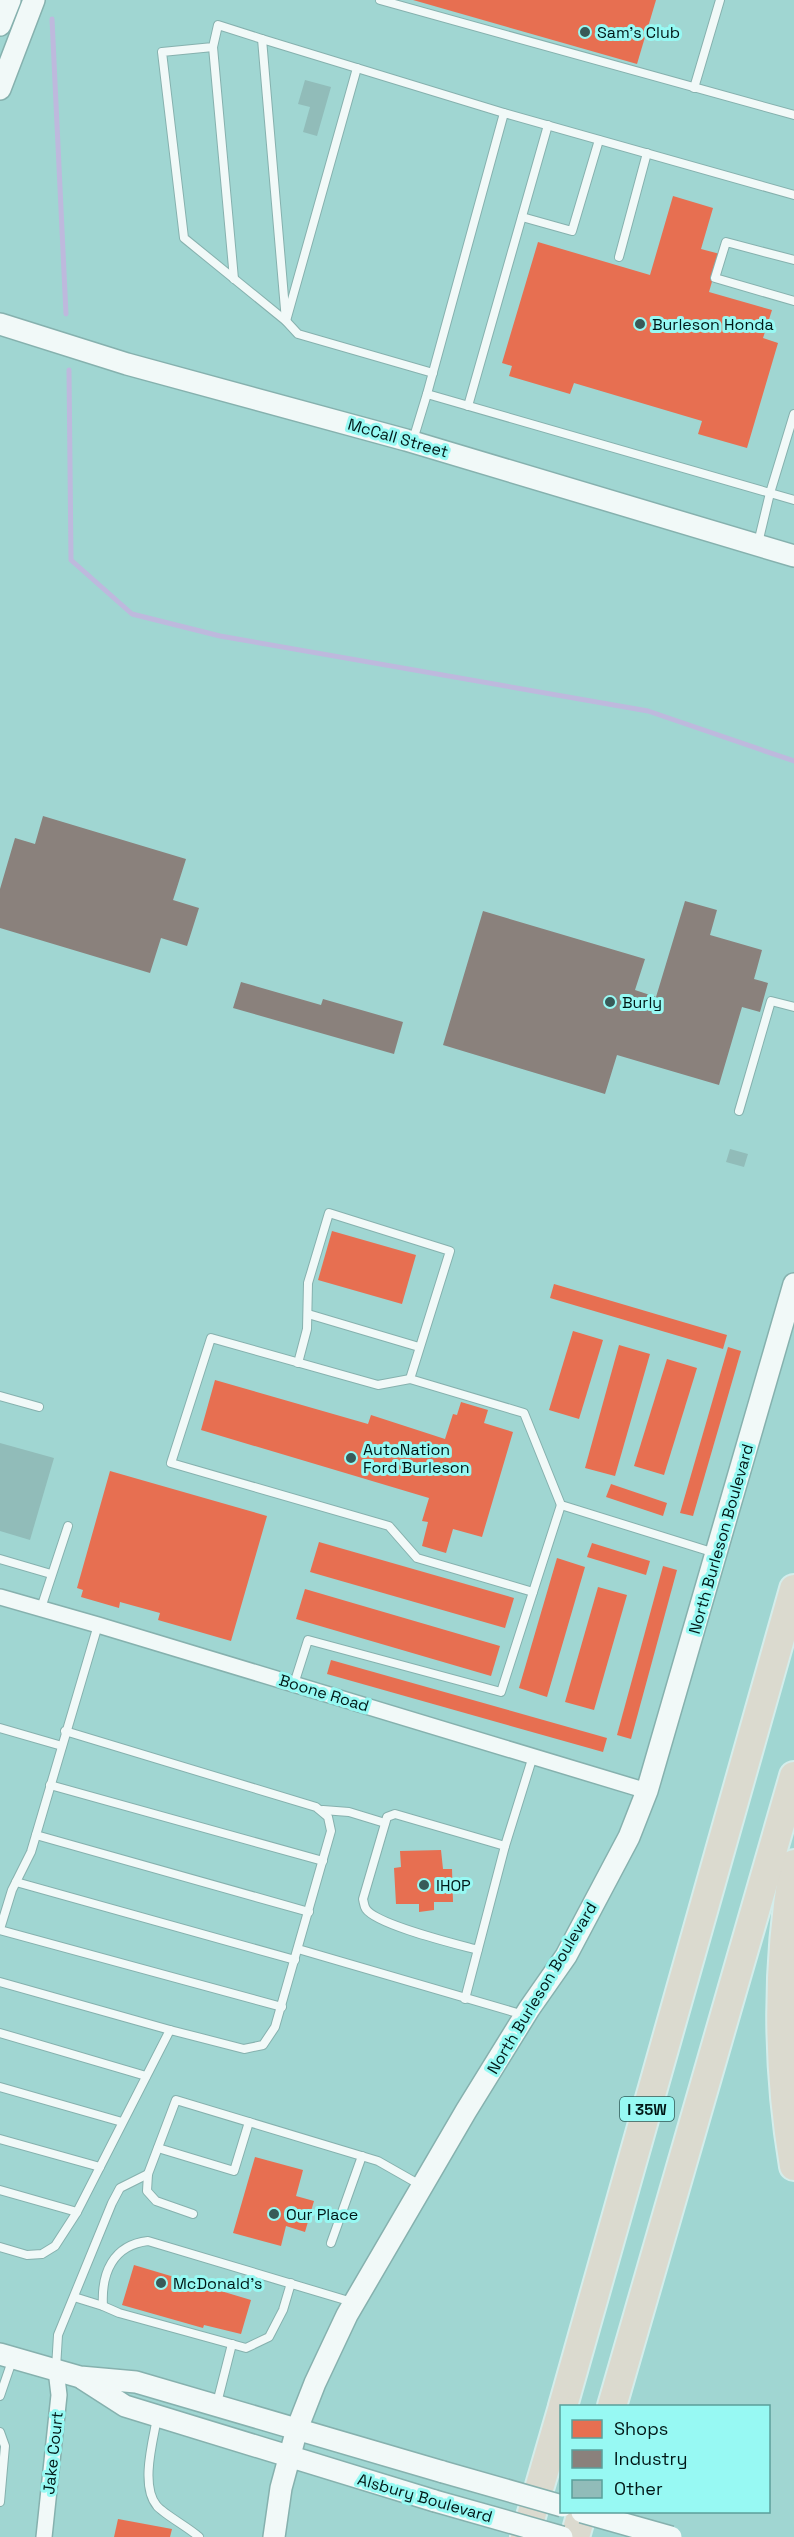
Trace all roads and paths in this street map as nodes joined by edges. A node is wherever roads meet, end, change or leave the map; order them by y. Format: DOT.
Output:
graph roads {
  1 [pos="10,0"];
  2 [pos="34,0"];
  3 [pos="380,0"];
  4 [pos="720,0"];
  5 [pos="0,25"];
  6 [pos="262,39"];
  7 [pos="213,47"];
  8 [pos="7,52"];
  9 [pos="357,68"];
  10 [pos="694,88"];
  11 [pos="0,89"];
  12 [pos="504,113"];
  13 [pos="794,115"];
  14 [pos="548,125"];
  15 [pos="599,140"];
  16 [pos="647,153"];
  17 [pos="794,195"];
  18 [pos="522,217"];
  19 [pos="619,256"];
  20 [pos="794,260"];
  21 [pos="234,279"];
  22 [pos="794,301"];
  23 [pos="286,321"];
  24 [pos="0,324"];
  25 [pos="433,373"];
  26 [pos="427,394"];
  27 [pos="468,406"];
  28 [pos="794,414"];
  29 [pos="413,442"];
  30 [pos="770,493"];
  31 [pos="794,500"];
  32 [pos="757,545"];
  33 [pos="794,556"];
  34 [pos="794,1007"];
  35 [pos="739,1111"];
  36 [pos="794,1284"];
  37 [pos="308,1314"];
  38 [pos="419,1347"];
  39 [pos="298,1363"];
  40 [pos="410,1379"];
  41 [pos="0,1396"];
  42 [pos="39,1407"];
  43 [pos="561,1505"];
  44 [pos="68,1526"];
  45 [pos="717,1553"];
  46 [pos="0,1559"];
  47 [pos="51,1574"];
  48 [pos="794,1588"];
  49 [pos="533,1592"];
  50 [pos="0,1597"];
  51 [pos="41,1608"];
  52 [pos="98,1624"];
  53 [pos="294,1684"];
  54 [pos="0,1728"];
  55 [pos="65,1731"];
  56 [pos="62,1746"];
  57 [pos="533,1756"];
  58 [pos="794,1776"];
  59 [pos="50,1785"];
  60 [pos="647,1791"];
  61 [pos="323,1810"];
  62 [pos="385,1822"];
  63 [pos="36,1835"];
  64 [pos="505,1846"];
  65 [pos="323,1861"];
  66 [pos="794,1864"];
  67 [pos="16,1881"];
  68 [pos="309,1912"];
  69 [pos="0,1930"];
  70 [pos="298,1949"];
  71 [pos="478,1950"];
  72 [pos="295,1960"];
  73 [pos="0,1982"];
  74 [pos="465,1999"];
  75 [pos="282,2007"];
  76 [pos="525,2016"];
  77 [pos="171,2030"];
  78 [pos="0,2033"];
  79 [pos="146,2076"];
  80 [pos="0,2086"];
  81 [pos="122,2122"];
  82 [pos="249,2122"];
  83 [pos="0,2139"];
  84 [pos="158,2148"];
  85 [pos="362,2156"];
  86 [pos="794,2166"];
  87 [pos="100,2167"];
  88 [pos="148,2174"];
  89 [pos="422,2186"];
  90 [pos="0,2190"];
  91 [pos="77,2212"];
  92 [pos="193,2214"];
  93 [pos="331,2243"];
  94 [pos="0,2247"];
  95 [pos="291,2283"];
  96 [pos="74,2297"];
  97 [pos="354,2302"];
  98 [pos="104,2306"];
  99 [pos="232,2344"];
  100 [pos="7,2356"];
  101 [pos="56,2370"];
  102 [pos="115,2390"];
  103 [pos="0,2396"];
  104 [pos="563,2405"];
  105 [pos="612,2405"];
  106 [pos="216,2406"];
  107 [pos="560,2415"];
  108 [pos="157,2416"];
  109 [pos="297,2429"];
  110 [pos="0,2432"];
  111 [pos="289,2457"];
  112 [pos="0,2502"];
  113 [pos="560,2506"];
  114 [pos="581,2513"];
  115 [pos="589,2513"];
  116 [pos="44,2537"];
  117 [pos="199,2537"];
  118 [pos="274,2537"];
  119 [pos="525,2537"];
  120 [pos="562,2537"];
  121 [pos="575,2537"];
  122 [pos="671,2537"];
  1 -- 5 [label="main road"];
  2 -- 8 [label="main road"];
  3 -- 10 [label="lane"];
  4 -- 10 [label="lane"];
  6 -- 7 [label="lane"];
  6 -- 9 [label="lane"];
  6 -- 23 [label="lane"];
  7 -- 21 [label="lane"];
  7 -- 21 [label="lane"];
  8 -- 11 [label="main road"];
  9 -- 12 [label="lane"];
  9 -- 23 [label="lane"];
  10 -- 13 [label="lane"];
  12 -- 14 [label="lane"];
  12 -- 25 [label="lane"];
  14 -- 15 [label="lane"];
  14 -- 18 [label="lane"];
  15 -- 16 [label="lane"];
  15 -- 18 [label="lane"];
  16 -- 17 [label="lane"];
  16 -- 19 [label="lane"];
  18 -- 27 [label="lane"];
  20 -- 22 [label="lane"];
  21 -- 23 [label="lane"];
  23 -- 25 [label="lane"];
  24 -- 29 [label="main road, McCall Street"];
  25 -- 26 [label="lane"];
  26 -- 27 [label="lane"];
  26 -- 29 [label="lane"];
  27 -- 30 [label="lane"];
  28 -- 30 [label="lane"];
  29 -- 32 [label="main road, McCall Street"];
  30 -- 31 [label="lane"];
  30 -- 32 [label="lane"];
  32 -- 33 [label="main road, McCall Street"];
  34 -- 35 [label="lane"];
  36 -- 45 [label="main road, North Burleson Boulevard"];
  37 -- 38 [label="lane"];
  37 -- 38 [label="lane"];
  37 -- 39 [label="lane"];
  38 -- 40 [label="lane"];
  39 -- 40 [label="lane"];
  39 -- 49 [label="lane"];
  40 -- 43 [label="lane"];
  41 -- 42 [label="lane"];
  43 -- 45 [label="lane"];
  43 -- 49 [label="lane"];
  44 -- 47 [label="lane"];
  45 -- 60 [label="main road, North Burleson Boulevard"];
  46 -- 47 [label="lane"];
  47 -- 51 [label="lane"];
  48 -- 104 [label="highway, I 35W"];
  49 -- 53 [label="lane"];
  50 -- 51 [label="street, Boone Road"];
  51 -- 52 [label="street, Boone Road"];
  52 -- 53 [label="street, Boone Road"];
  52 -- 55 [label="lane"];
  53 -- 57 [label="street, Boone Road"];
  54 -- 56 [label="lane"];
  55 -- 56 [label="lane"];
  55 -- 61 [label="lane"];
  56 -- 59 [label="lane"];
  57 -- 60 [label="street, Boone Road"];
  57 -- 64 [label="lane"];
  58 -- 105 [label="highway, I 35W"];
  59 -- 63 [label="lane"];
  59 -- 65 [label="lane"];
  60 -- 76 [label="main road, North Burleson Boulevard"];
  61 -- 62 [label="lane"];
  61 -- 65 [label="lane"];
  62 -- 64 [label="lane"];
  62 -- 71 [label="lane"];
  63 -- 67 [label="lane"];
  63 -- 68 [label="lane"];
  64 -- 71 [label="lane"];
  65 -- 68 [label="lane"];
  66 -- 86 [label="highway"];
  67 -- 69 [label="lane"];
  67 -- 72 [label="lane"];
  68 -- 70 [label="lane"];
  69 -- 75 [label="lane"];
  70 -- 72 [label="lane"];
  70 -- 74 [label="lane"];
  71 -- 74 [label="lane"];
  72 -- 75 [label="lane"];
  73 -- 77 [label="lane"];
  74 -- 76 [label="lane"];
  75 -- 77 [label="lane"];
  76 -- 89 [label="main road, North Burleson Boulevard"];
  77 -- 79 [label="lane"];
  78 -- 79 [label="lane"];
  79 -- 81 [label="lane"];
  80 -- 81 [label="lane"];
  81 -- 87 [label="lane"];
  82 -- 84 [label="lane"];
  82 -- 84 [label="lane"];
  82 -- 85 [label="lane"];
  83 -- 87 [label="lane"];
  84 -- 88 [label="lane"];
  85 -- 89 [label="lane"];
  85 -- 93 [label="lane"];
  87 -- 91 [label="lane"];
  88 -- 92 [label="lane"];
  88 -- 96 [label="lane"];
  89 -- 97 [label="main road, North Burleson Boulevard"];
  90 -- 91 [label="lane"];
  91 -- 94 [label="lane"];
  95 -- 97 [label="lane"];
  95 -- 98 [label="lane"];
  95 -- 99 [label="lane"];
  96 -- 98 [label="lane"];
  96 -- 101 [label="lane"];
  97 -- 109 [label="main road, North Burleson Boulevard"];
  98 -- 99 [label="lane"];
  99 -- 106 [label="lane"];
  100 -- 101 [label="main road"];
  100 -- 103 [label="lane"];
  101 -- 102 [label="main road"];
  101 -- 116 [label="street, Jake Court"];
  102 -- 106 [label="main road, Alsbury Boulevard"];
  102 -- 108 [label="main road, Alsbury Boulevard"];
  106 -- 109 [label="main road, Alsbury Boulevard"];
  107 -- 119 [label="highway, I 35W"];
  108 -- 111 [label="main road, Alsbury Boulevard"];
  108 -- 117 [label="lane"];
  109 -- 111 [label="main road, North Burleson Boulevard"];
  109 -- 113 [label="main road, Alsbury Boulevard, bridge"];
  110 -- 112 [label="lane"];
  111 -- 118 [label="main road, North Burleson Boulevard"];
  111 -- 120 [label="main road, Alsbury Boulevard, bridge"];
  114 -- 121 [label="highway"];
  115 -- 122 [label="main road, bridge"];
}
